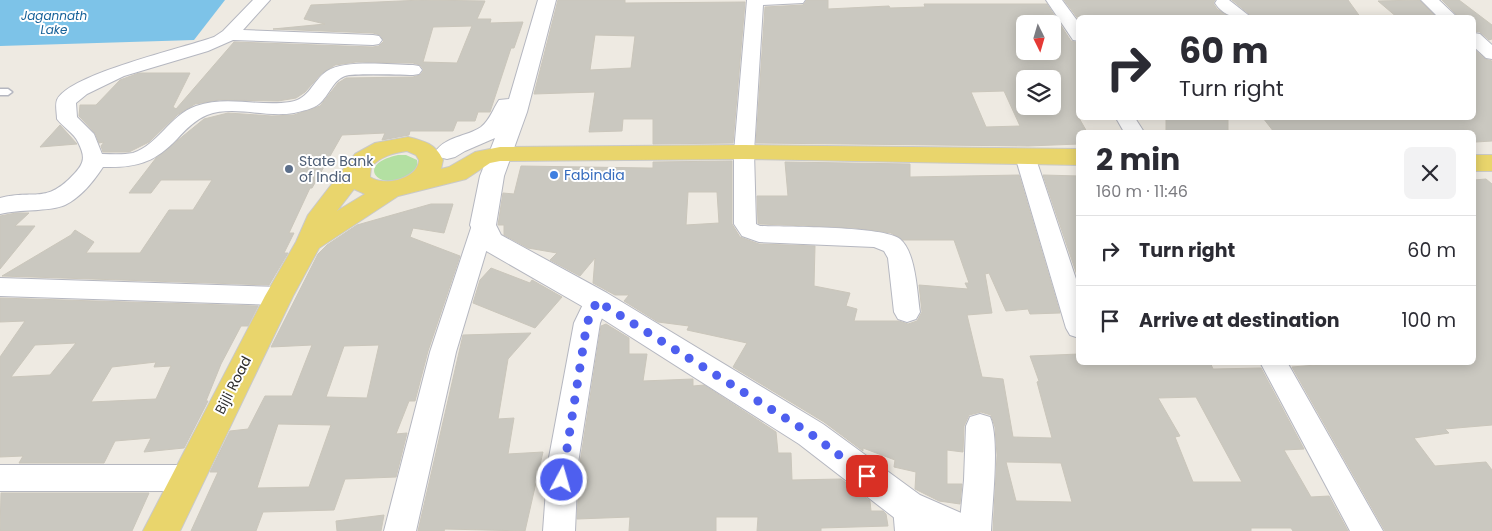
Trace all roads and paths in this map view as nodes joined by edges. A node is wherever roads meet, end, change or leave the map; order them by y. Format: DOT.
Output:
graph roads {
  1 [pos="262,0"];
  2 [pos="538,0"];
  3 [pos="547,0"];
  4 [pos="755,0"];
  5 [pos="798,0"];
  6 [pos="1054,0"];
  7 [pos="1429,0"];
  8 [pos="1225,2"];
  9 [pos="1214,15"];
  10 [pos="1240,15"];
  11 [pos="1446,15"];
  12 [pos="1076,32"];
  13 [pos="229,35"];
  14 [pos="372,40"];
  15 [pos="1476,40"];
  16 [pos="1492,54"];
  17 [pos="413,70"];
  18 [pos="744,152"];
  19 [pos="438,153"];
  20 [pos="492,156"];
  21 [pos="1025,156"];
  22 [pos="1076,157"];
  23 [pos="94,160"];
  24 [pos="1476,163"];
  25 [pos="1492,163"];
  26 [pos="356,171"];
  27 [pos="396,188"];
  28 [pos="0,207"];
  29 [pos="483,225"];
  30 [pos="309,242"];
  31 [pos="0,287"];
  32 [pos="278,296"];
  33 [pos="597,301"];
  34 [pos="907,312"];
  35 [pos="1076,318"];
  36 [pos="1275,365"];
  37 [pos="980,426"];
  38 [pos="0,478"];
  39 [pos="186,478"];
  40 [pos="910,519"];
  41 [pos="161,531"];
  42 [pos="400,531"];
  43 [pos="559,531"];
  44 [pos="962,531"];
  45 [pos="975,531"];
  46 [pos="1367,531"];
  1 -- 13 [label="street"];
  2 -- 19 [label="street"];
  3 -- 20 [label="street"];
  4 -- 5 [label="street"];
  4 -- 18 [label="street"];
  6 -- 12 [label="street"];
  7 -- 11 [label="street"];
  8 -- 9 [label="street"];
  8 -- 10 [label="street"];
  13 -- 14 [label="street"];
  13 -- 23 [label="street"];
  15 -- 16 [label="street"];
  17 -- 23 [label="street"];
  18 -- 20 [label="main road, Bijli Road"];
  18 -- 21 [label="main road, Bijli Road"];
  18 -- 34 [label="street"];
  19 -- 20 [label="main road, Bijli Road"];
  19 -- 26 [label="main road, Bijli Road"];
  19 -- 27 [label="main road"];
  20 -- 27 [label="main road"];
  20 -- 29 [label="street"];
  21 -- 22 [label="main road, Bijli Road"];
  21 -- 35 [label="street"];
  23 -- 28 [label="street"];
  24 -- 25 [label="main road"];
  26 -- 27 [label="main road"];
  26 -- 30 [label="main road, Bijli Road"];
  27 -- 30 [label="main road, Bijli Road"];
  29 -- 33 [label="street"];
  29 -- 42 [label="street"];
  30 -- 32 [label="main road, Bijli Road"];
  31 -- 32 [label="street"];
  32 -- 39 [label="main road, Bijli Road"];
  33 -- 40 [label="street"];
  33 -- 43 [label="street"];
  36 -- 46 [label="street"];
  37 -- 45 [label="street"];
  38 -- 39 [label="street"];
  39 -- 41 [label="main road, Bijli Road"];
  40 -- 44 [label="street"];
}
